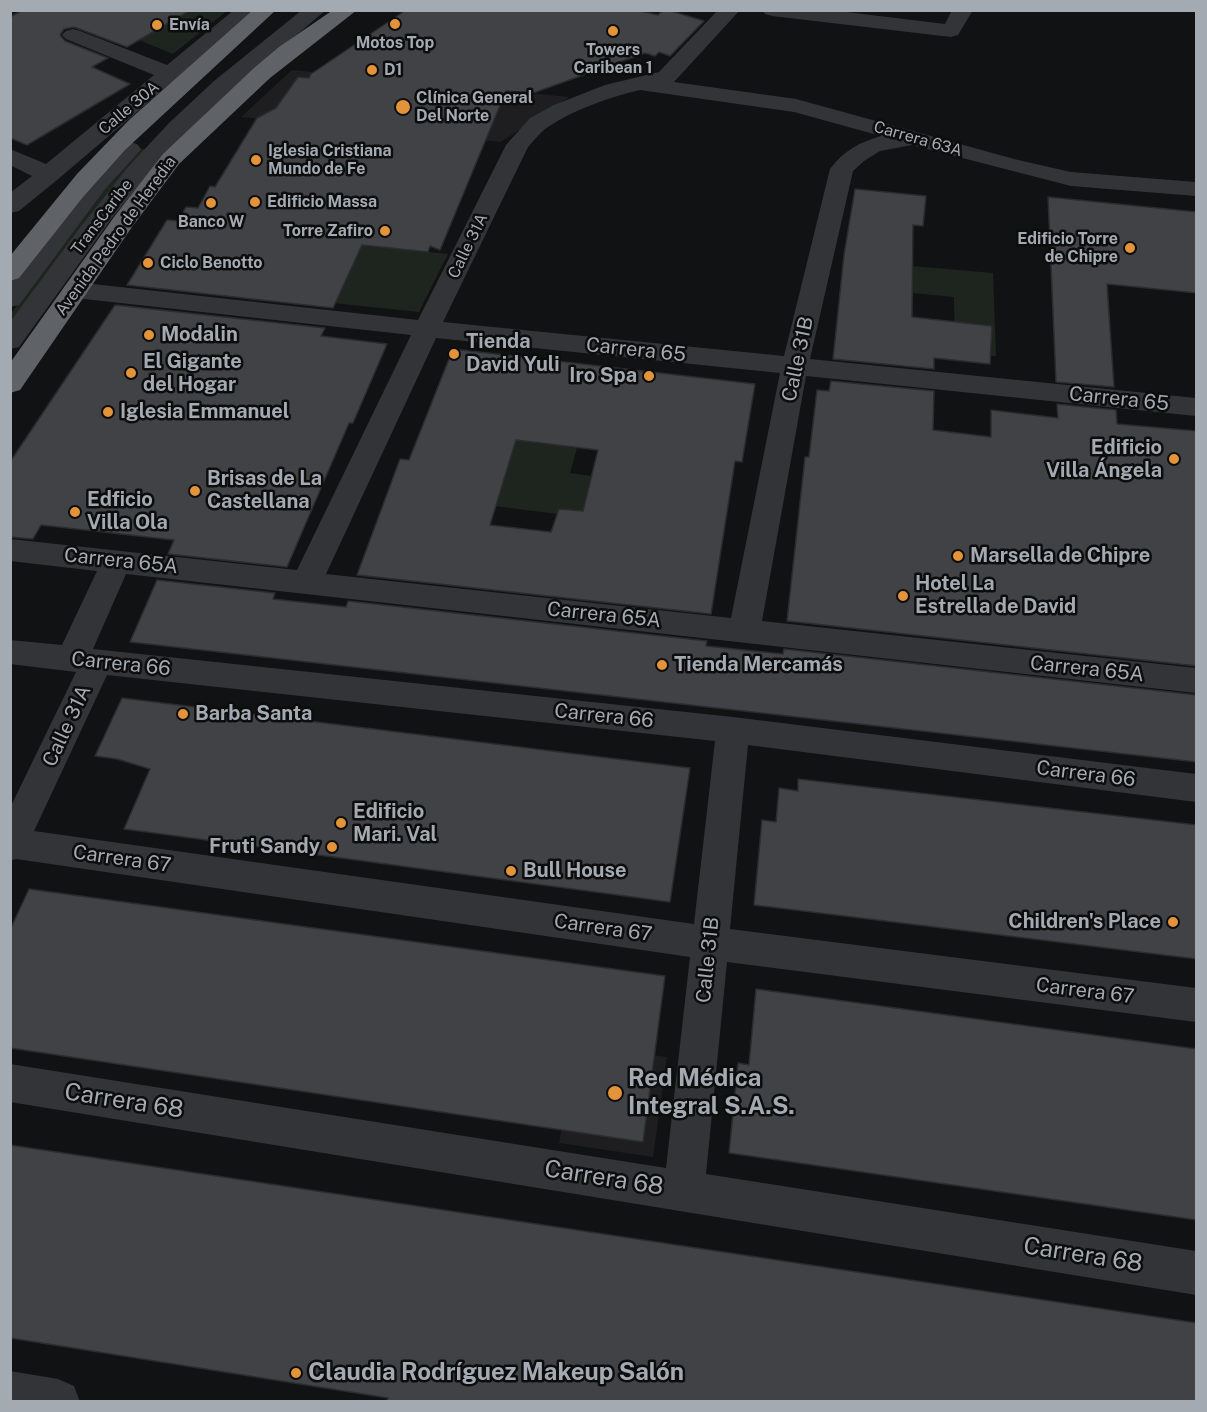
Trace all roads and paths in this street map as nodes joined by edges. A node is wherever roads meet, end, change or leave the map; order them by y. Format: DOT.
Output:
graph roads {
  1 [pos="247,10"];
  2 [pos="266,10"];
  3 [pos="281,10"];
  4 [pos="316,10"];
  5 [pos="346,10"];
  6 [pos="730,10"];
  7 [pos="772,10"];
  8 [pos="963,10"];
  9 [pos="74,35"];
  10 [pos="170,74"];
  11 [pos="640,84"];
  12 [pos="913,139"];
  13 [pos="10,156"];
  14 [pos="49,175"];
  15 [pos="1197,189"];
  16 [pos="10,206"];
  17 [pos="10,273"];
  18 [pos="75,290"];
  19 [pos="10,299"];
  20 [pos="427,329"];
  21 [pos="10,341"];
  22 [pos="795,365"];
  23 [pos="10,384"];
  24 [pos="1197,407"];
  25 [pos="10,550"];
  26 [pos="117,561"];
  27 [pos="307,582"];
  28 [pos="744,631"];
  29 [pos="10,652"];
  30 [pos="84,660"];
  31 [pos="1197,681"];
  32 [pos="733,730"];
  33 [pos="1197,788"];
  34 [pos="11,844"];
  35 [pos="710,943"];
  36 [pos="1197,1005"];
  37 [pos="10,1083"];
  38 [pos="684,1191"];
  39 [pos="1197,1273"];
  40 [pos="10,1393"];
  41 [pos="58,1401"];
  1 -- 10 [label="street, Calle 30A"];
  2 -- 17 [label="highway"];
  3 -- 19 [label="street, TransCaribe"];
  4 -- 21 [label="street, TransCaribe"];
  5 -- 18 [label="highway, Avenida Pedro de Heredia"];
  6 -- 11 [label="street, Calle 31A"];
  7 -- 8 [label="street"];
  9 -- 10 [label="street"];
  10 -- 14 [label="street, Calle 30A"];
  11 -- 12 [label="street, Carrera 63A"];
  11 -- 20 [label="street, Calle 31A"];
  12 -- 15 [label="street, Carrera 63A"];
  12 -- 22 [label="street, Calle 31B"];
  13 -- 14 [label="street"];
  14 -- 16 [label="street, Calle 30A"];
  18 -- 20 [label="street, Carrera 65"];
  18 -- 23 [label="highway, Avenida Pedro de Heredia"];
  20 -- 22 [label="street, Carrera 65"];
  20 -- 27 [label="street, Calle 31A"];
  22 -- 24 [label="street, Carrera 65"];
  22 -- 28 [label="street, Calle 31B"];
  25 -- 26 [label="street, Carrera 65A"];
  26 -- 27 [label="street, Carrera 65A"];
  26 -- 30 [label="street, Calle 31A"];
  27 -- 28 [label="street, Carrera 65A"];
  28 -- 31 [label="street, Carrera 65A"];
  29 -- 30 [label="street, Carrera 66"];
  30 -- 32 [label="street, Carrera 66"];
  30 -- 34 [label="street, Calle 31A"];
  32 -- 33 [label="street, Carrera 66"];
  32 -- 35 [label="street, Calle 31B"];
  34 -- 35 [label="street, Carrera 67"];
  35 -- 36 [label="street, Carrera 67"];
  35 -- 38 [label="street, Calle 31B"];
  37 -- 38 [label="street, Carrera 68"];
  38 -- 39 [label="street, Carrera 68"];
  40 -- 41 [label="street"];
}
